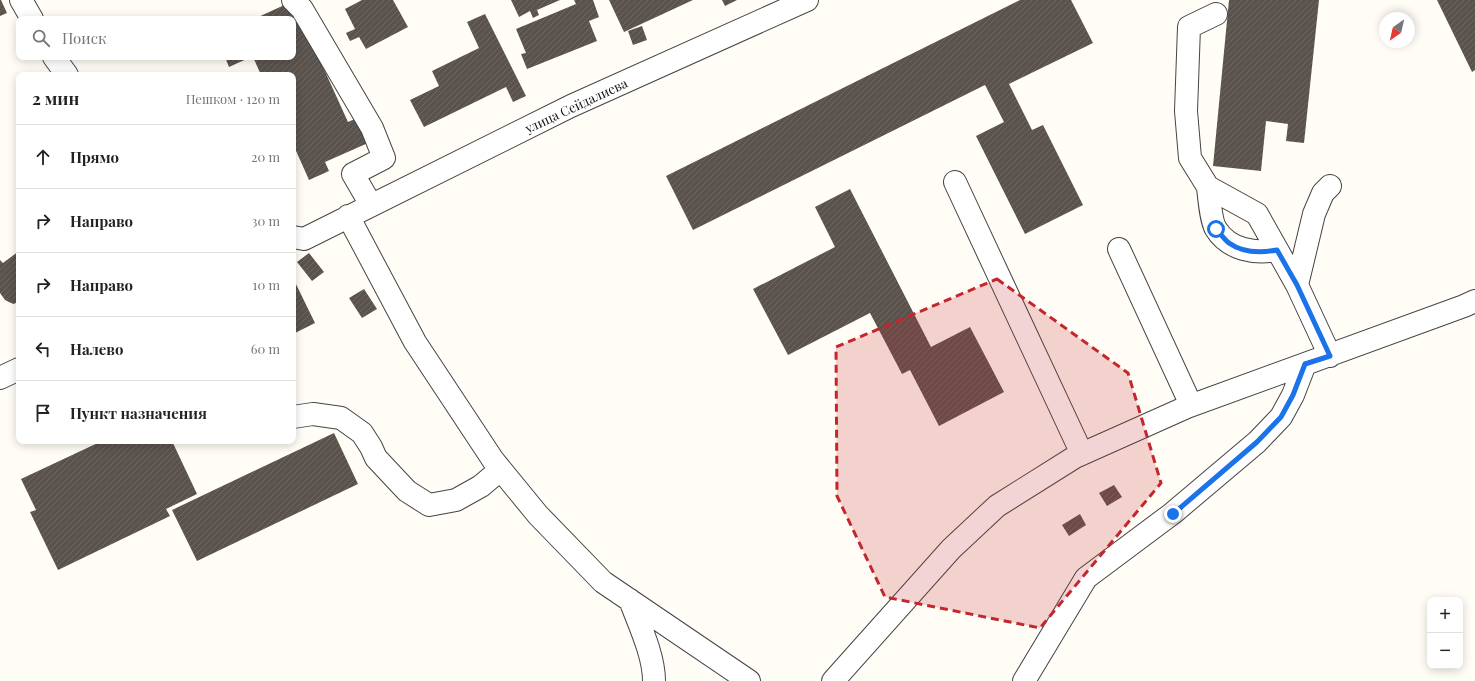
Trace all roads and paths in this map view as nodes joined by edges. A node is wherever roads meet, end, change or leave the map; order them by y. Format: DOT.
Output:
graph roads {
  1 [pos="22,0"];
  2 [pos="293,0"];
  3 [pos="807,0"];
  4 [pos="1216,14"];
  5 [pos="30,16"];
  6 [pos="56,60"];
  7 [pos="65,72"];
  8 [pos="955,182"];
  9 [pos="1330,186"];
  10 [pos="1208,187"];
  11 [pos="371,205"];
  12 [pos="348,216"];
  13 [pos="297,240"];
  14 [pos="1119,249"];
  15 [pos="1277,250"];
  16 [pos="1297,285"];
  17 [pos="1475,301"];
  18 [pos="1330,356"];
  19 [pos="1305,364"];
  20 [pos="16,370"];
  21 [pos="0,378"];
  22 [pos="1191,406"];
  23 [pos="296,417"];
  24 [pos="1082,454"];
  25 [pos="500,470"];
  26 [pos="630,600"];
  27 [pos="654,681"];
  28 [pos="748,681"];
  29 [pos="834,681"];
  30 [pos="1024,681"];
  1 -- 5 [label="street"];
  2 -- 11 [label="street"];
  3 -- 11 [label="street, улица Сейдалиева"];
  4 -- 10 [label="street"];
  6 -- 7 [label="street"];
  8 -- 24 [label="street"];
  9 -- 16 [label="street"];
  10 -- 15 [label="street"];
  10 -- 15 [label="street"];
  11 -- 12 [label="street, улица Сейдалиева"];
  12 -- 13 [label="street, улица Сейдалиева"];
  12 -- 25 [label="street"];
  14 -- 22 [label="street"];
  15 -- 16 [label="street"];
  16 -- 18 [label="street"];
  17 -- 18 [label="street"];
  18 -- 19 [label="street"];
  19 -- 22 [label="street"];
  19 -- 30 [label="street"];
  20 -- 21 [label="street"];
  22 -- 24 [label="street"];
  23 -- 25 [label="street"];
  24 -- 29 [label="street"];
  25 -- 26 [label="street"];
  26 -- 27 [label="street"];
  26 -- 28 [label="street"];
}
